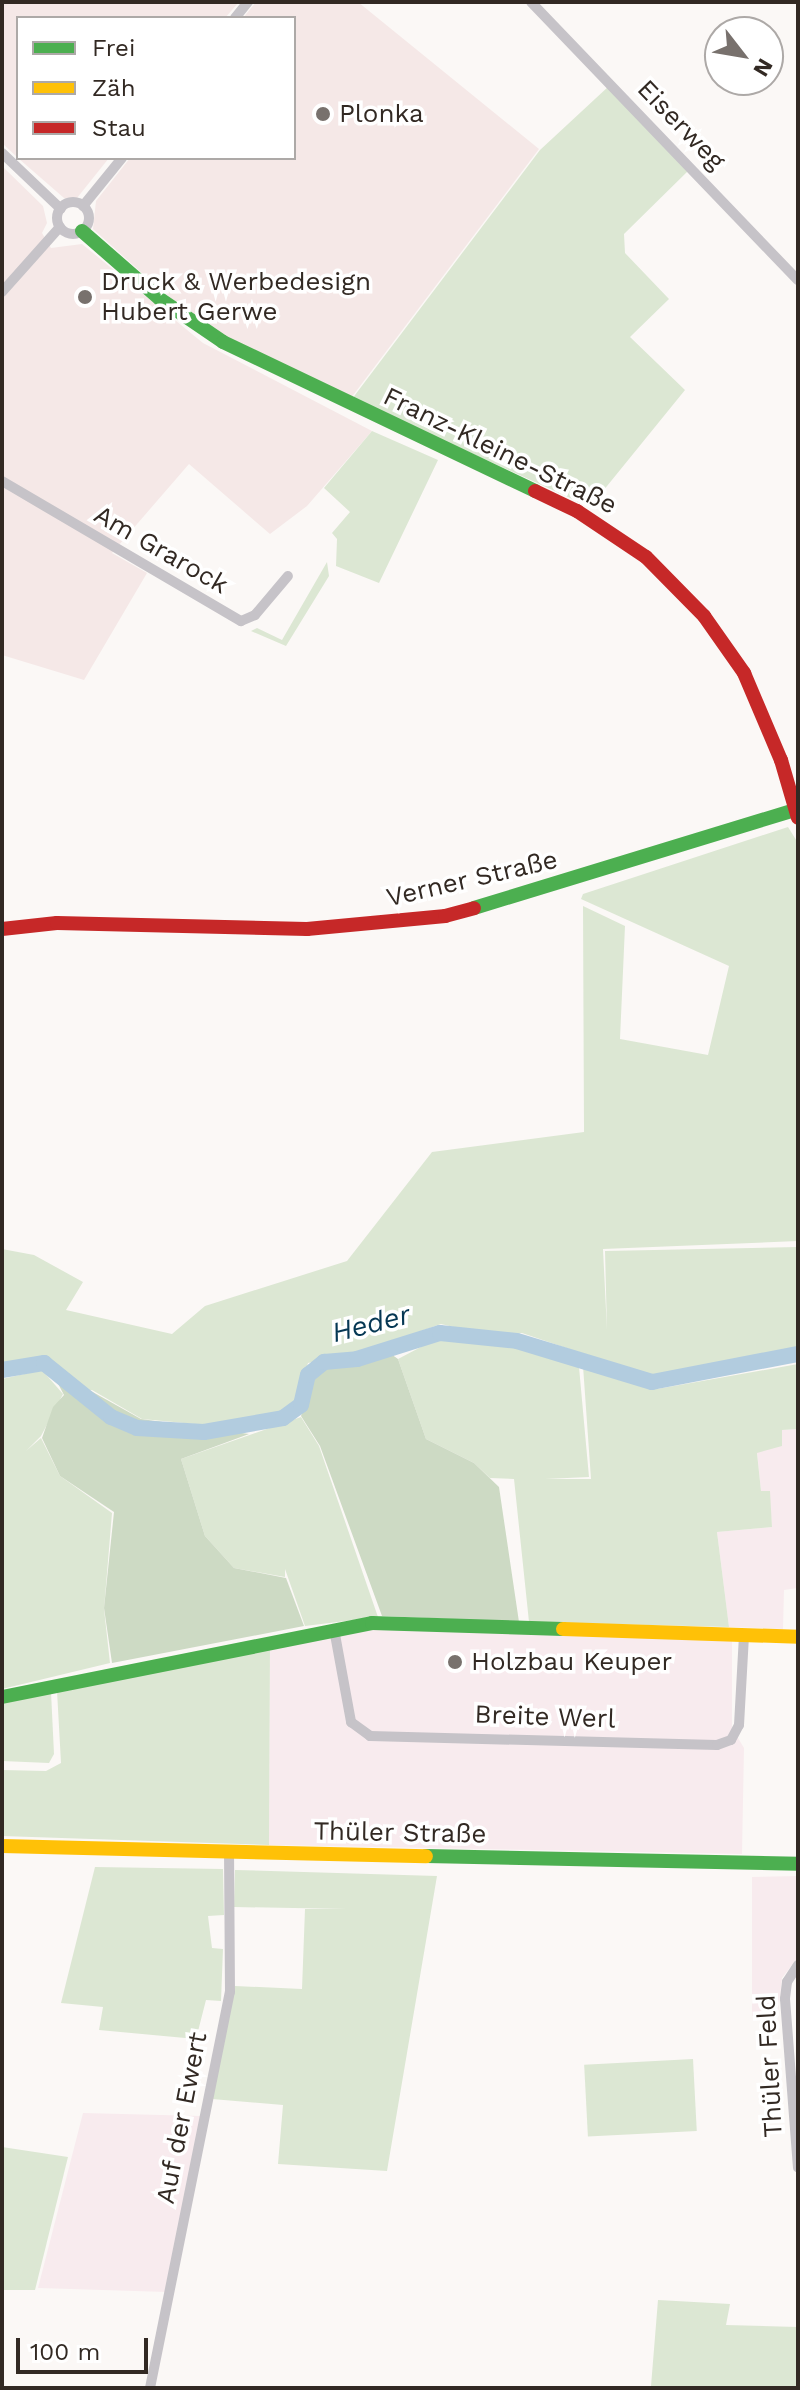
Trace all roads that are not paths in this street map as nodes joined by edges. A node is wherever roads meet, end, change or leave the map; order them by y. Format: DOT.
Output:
graph roads {
  1 [pos="531,2"];
  2 [pos="2,153"];
  3 [pos="120,160"];
  4 [pos="83,206"];
  5 [pos="61,209"];
  6 [pos="60,227"];
  7 [pos="82,231"];
  8 [pos="798,280"];
  9 [pos="2,292"];
  10 [pos="2,481"];
  11 [pos="288,576"];
  12 [pos="797,812"];
  13 [pos="2,929"];
  14 [pos="334,1629"];
  15 [pos="744,1636"];
  16 [pos="798,1637"];
  17 [pos="2,1697"];
  18 [pos="2,1846"];
  19 [pos="229,1854"];
  20 [pos="798,1864"];
  21 [pos="798,1965"];
  22 [pos="798,2167"];
  23 [pos="150,2388"];
  1 -- 8 [label="street, Eiserweg"];
  2 -- 5 [label="street"];
  3 -- 4 [label="street"];
  4 -- 5 [label="street"];
  4 -- 7 [label="street"];
  5 -- 6 [label="street"];
  6 -- 7 [label="street"];
  6 -- 9 [label="street"];
  7 -- 12 [label="street, Franz-Kleine-Straße"];
  10 -- 11 [label="street, Am Grarock"];
  12 -- 13 [label="street, Verner Straße"];
  14 -- 15 [label="street"];
  14 -- 15 [label="street, Breite Werl"];
  14 -- 17 [label="street"];
  15 -- 16 [label="street"];
  18 -- 19 [label="street, Thüler Straße"];
  19 -- 20 [label="street, Thüler Straße"];
  19 -- 23 [label="street, Auf der Ewert"];
  21 -- 22 [label="street, Thüler Feld"];
}
